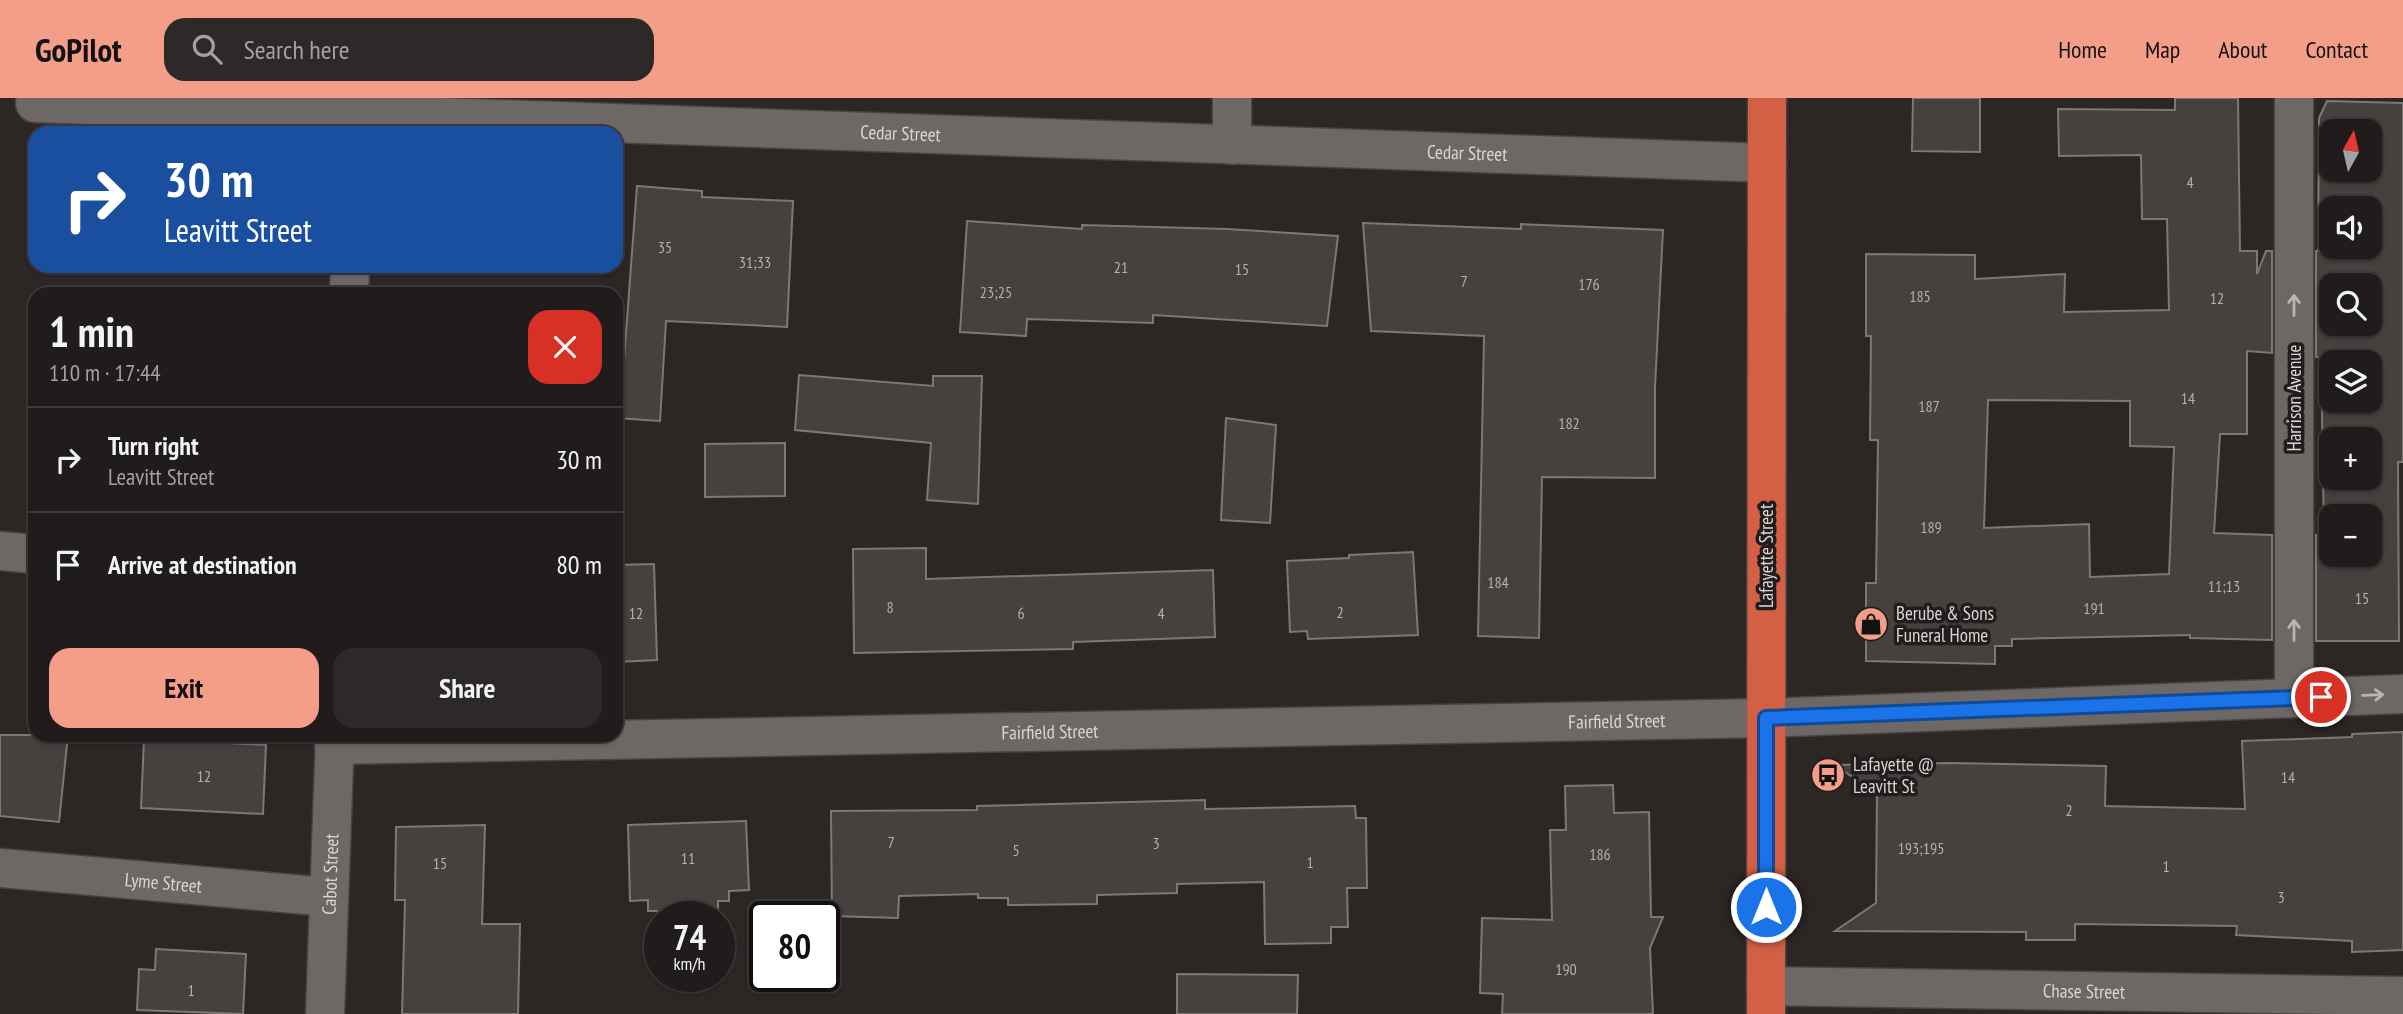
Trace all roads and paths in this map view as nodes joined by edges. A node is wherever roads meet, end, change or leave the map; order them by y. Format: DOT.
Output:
graph roads {
  1 [pos="1232,98"];
  2 [pos="1767,98"];
  3 [pos="2294,98"];
  4 [pos="36,103"];
  5 [pos="186,103"];
  6 [pos="356,124"];
  7 [pos="439,126"];
  8 [pos="623,130"];
  9 [pos="1232,145"];
  10 [pos="1767,163"];
  11 [pos="0,551"];
  12 [pos="28,553"];
  13 [pos="2403,694"];
  14 [pos="2294,698"];
  15 [pos="1766,718"];
  16 [pos="623,736"];
  17 [pos="335,742"];
  18 [pos="0,868"];
  19 [pos="328,897"];
  20 [pos="2403,996"];
  21 [pos="1766,1000"];
  22 [pos="325,1014"];
  1 -- 9 [label="street"];
  2 -- 10 [label="highway, Lafayette Street"];
  14 -- 3 [label="street, Harrison Avenue, one-way"];
  4 -- 5 [label="street, Cedar Street"];
  5 -- 6 [label="street, Cedar Street"];
  6 -- 7 [label="street, Cedar Street"];
  8 -- 9 [label="street, Cedar Street"];
  9 -- 10 [label="street, Cedar Street"];
  10 -- 15 [label="highway, Lafayette Street"];
  11 -- 12 [label="street"];
  14 -- 13 [label="street, Fairfield Street, one-way"];
  14 -- 15 [label="street, Fairfield Street"];
  15 -- 16 [label="street, Fairfield Street"];
  15 -- 21 [label="highway, Lafayette Street"];
  17 -- 19 [label="street, Cabot Street"];
  18 -- 19 [label="street, Lyme Street"];
  19 -- 22 [label="street, Cabot Street"];
  20 -- 21 [label="street, Chase Street"];
}
